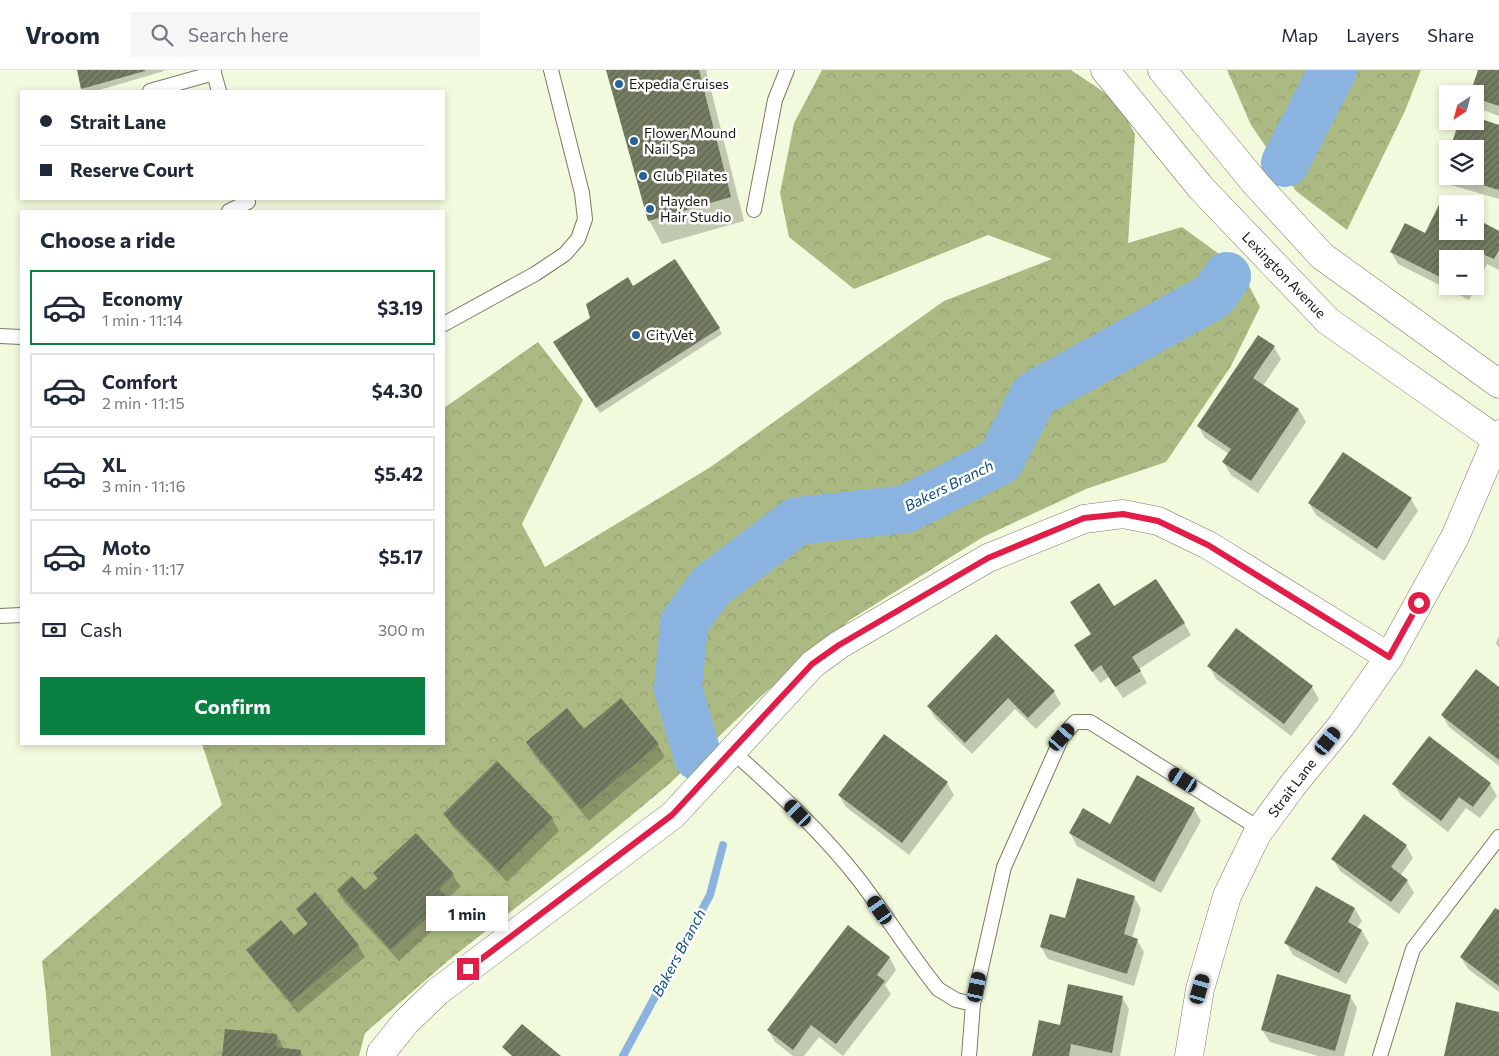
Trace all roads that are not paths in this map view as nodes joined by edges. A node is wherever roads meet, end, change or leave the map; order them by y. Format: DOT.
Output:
graph roads {
  1 [pos="551,70"];
  2 [pos="787,70"];
  3 [pos="1105,70"];
  4 [pos="1162,70"];
  5 [pos="213,71"];
  6 [pos="153,90"];
  7 [pos="219,90"];
  8 [pos="249,204"];
  9 [pos="232,210"];
  10 [pos="754,210"];
  11 [pos="445,323"];
  12 [pos="0,336"];
  13 [pos="20,337"];
  14 [pos="1499,384"];
  15 [pos="1498,439"];
  16 [pos="20,615"];
  17 [pos="0,616"];
  18 [pos="1389,657"];
  19 [pos="732,751"];
  20 [pos="1260,829"];
  21 [pos="1499,837"];
  22 [pos="973,1004"];
  23 [pos="381,1056"];
  24 [pos="969,1056"];
  25 [pos="1190,1056"];
  26 [pos="1380,1056"];
  1 -- 11 [label="lane"];
  2 -- 10 [label="lane"];
  3 -- 15 [label="street, Lexington Avenue"];
  4 -- 14 [label="street"];
  5 -- 6 [label="lane"];
  5 -- 7 [label="lane"];
  8 -- 9 [label="lane"];
  12 -- 13 [label="lane"];
  15 -- 18 [label="street, Strait Lane"];
  16 -- 17 [label="lane"];
  18 -- 19 [label="street"];
  18 -- 20 [label="street, Strait Lane"];
  19 -- 22 [label="lane"];
  19 -- 23 [label="street"];
  20 -- 22 [label="lane"];
  20 -- 25 [label="street, Strait Lane"];
  21 -- 26 [label="lane"];
  22 -- 24 [label="lane"];
}
